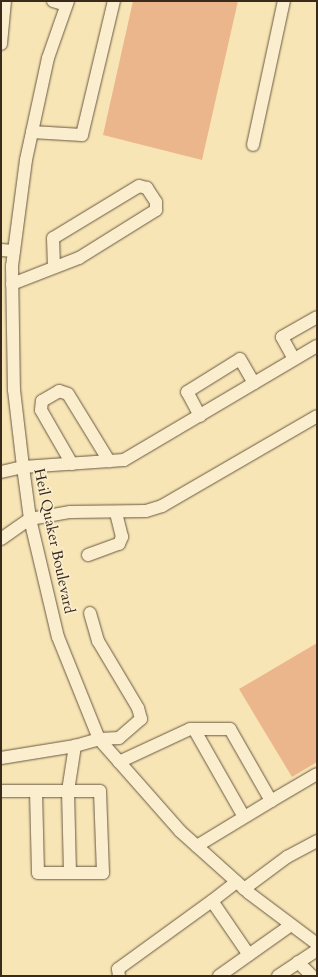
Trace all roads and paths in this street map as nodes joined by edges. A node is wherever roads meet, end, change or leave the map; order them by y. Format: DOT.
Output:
graph roads {
  1 [pos="5,1"];
  2 [pos="53,1"];
  3 [pos="114,1"];
  4 [pos="284,1"];
  5 [pos="67,3"];
  6 [pos="1,44"];
  7 [pos="32,132"];
  8 [pos="254,145"];
  9 [pos="1,250"];
  10 [pos="14,251"];
  11 [pos="54,266"];
  12 [pos="12,284"];
  13 [pos="317,317"];
  14 [pos="317,346"];
  15 [pos="294,359"];
  16 [pos="254,383"];
  17 [pos="200,416"];
  18 [pos="317,416"];
  19 [pos="109,461"];
  20 [pos="72,464"];
  21 [pos="22,467"];
  22 [pos="1,472"];
  23 [pos="116,513"];
  24 [pos="30,519"];
  25 [pos="1,539"];
  26 [pos="88,555"];
  27 [pos="90,613"];
  28 [pos="194,729"];
  29 [pos="99,739"];
  30 [pos="75,746"];
  31 [pos="1,758"];
  32 [pos="119,762"];
  33 [pos="317,774"];
  34 [pos="1,791"];
  35 [pos="36,791"];
  36 [pos="68,791"];
  37 [pos="271,800"];
  38 [pos="244,817"];
  39 [pos="317,840"];
  40 [pos="197,846"];
  41 [pos="70,873"];
  42 [pos="240,885"];
  43 [pos="212,901"];
  44 [pos="291,925"];
  45 [pos="317,944"];
  46 [pos="317,950"];
  47 [pos="249,955"];
  48 [pos="298,962"];
  49 [pos="119,976"];
  50 [pos="219,976"];
  51 [pos="278,976"];
  52 [pos="312,976"];
  1 -- 6 [label="street"];
  2 -- 5 [label="street"];
  3 -- 7 [label="street"];
  4 -- 8 [label="street"];
  5 -- 7 [label="street, Heil Quaker Boulevard"];
  7 -- 10 [label="street, Heil Quaker Boulevard"];
  9 -- 10 [label="street"];
  10 -- 12 [label="street, Heil Quaker Boulevard"];
  11 -- 11 [label="street"];
  11 -- 12 [label="street"];
  12 -- 21 [label="street, Heil Quaker Boulevard"];
  13 -- 15 [label="street"];
  14 -- 15 [label="street"];
  15 -- 16 [label="street"];
  16 -- 17 [label="street"];
  16 -- 17 [label="street"];
  17 -- 19 [label="street"];
  18 -- 23 [label="street"];
  19 -- 20 [label="street"];
  19 -- 20 [label="street"];
  20 -- 21 [label="street"];
  21 -- 22 [label="street"];
  21 -- 24 [label="street, Heil Quaker Boulevard"];
  23 -- 24 [label="street"];
  23 -- 26 [label="street"];
  24 -- 25 [label="street"];
  24 -- 29 [label="street, Heil Quaker Boulevard"];
  27 -- 29 [label="street"];
  28 -- 32 [label="street"];
  28 -- 37 [label="street"];
  28 -- 38 [label="street"];
  29 -- 30 [label="street"];
  29 -- 32 [label="street, Heil Quaker Boulevard"];
  30 -- 31 [label="street"];
  30 -- 36 [label="street"];
  32 -- 40 [label="street, Heil Quaker Boulevard"];
  33 -- 37 [label="street"];
  34 -- 35 [label="street"];
  35 -- 36 [label="street"];
  35 -- 41 [label="street"];
  36 -- 41 [label="street"];
  36 -- 41 [label="street"];
  37 -- 38 [label="street"];
  38 -- 40 [label="street"];
  39 -- 42 [label="street"];
  40 -- 42 [label="street, Heil Quaker Boulevard"];
  42 -- 43 [label="street"];
  42 -- 44 [label="street, Heil Quaker Boulevard"];
  43 -- 47 [label="street"];
  43 -- 49 [label="street"];
  44 -- 45 [label="street, Heil Quaker Boulevard"];
  44 -- 47 [label="street"];
  46 -- 48 [label="street"];
  47 -- 50 [label="street"];
  48 -- 51 [label="street"];
  48 -- 52 [label="street"];
}
